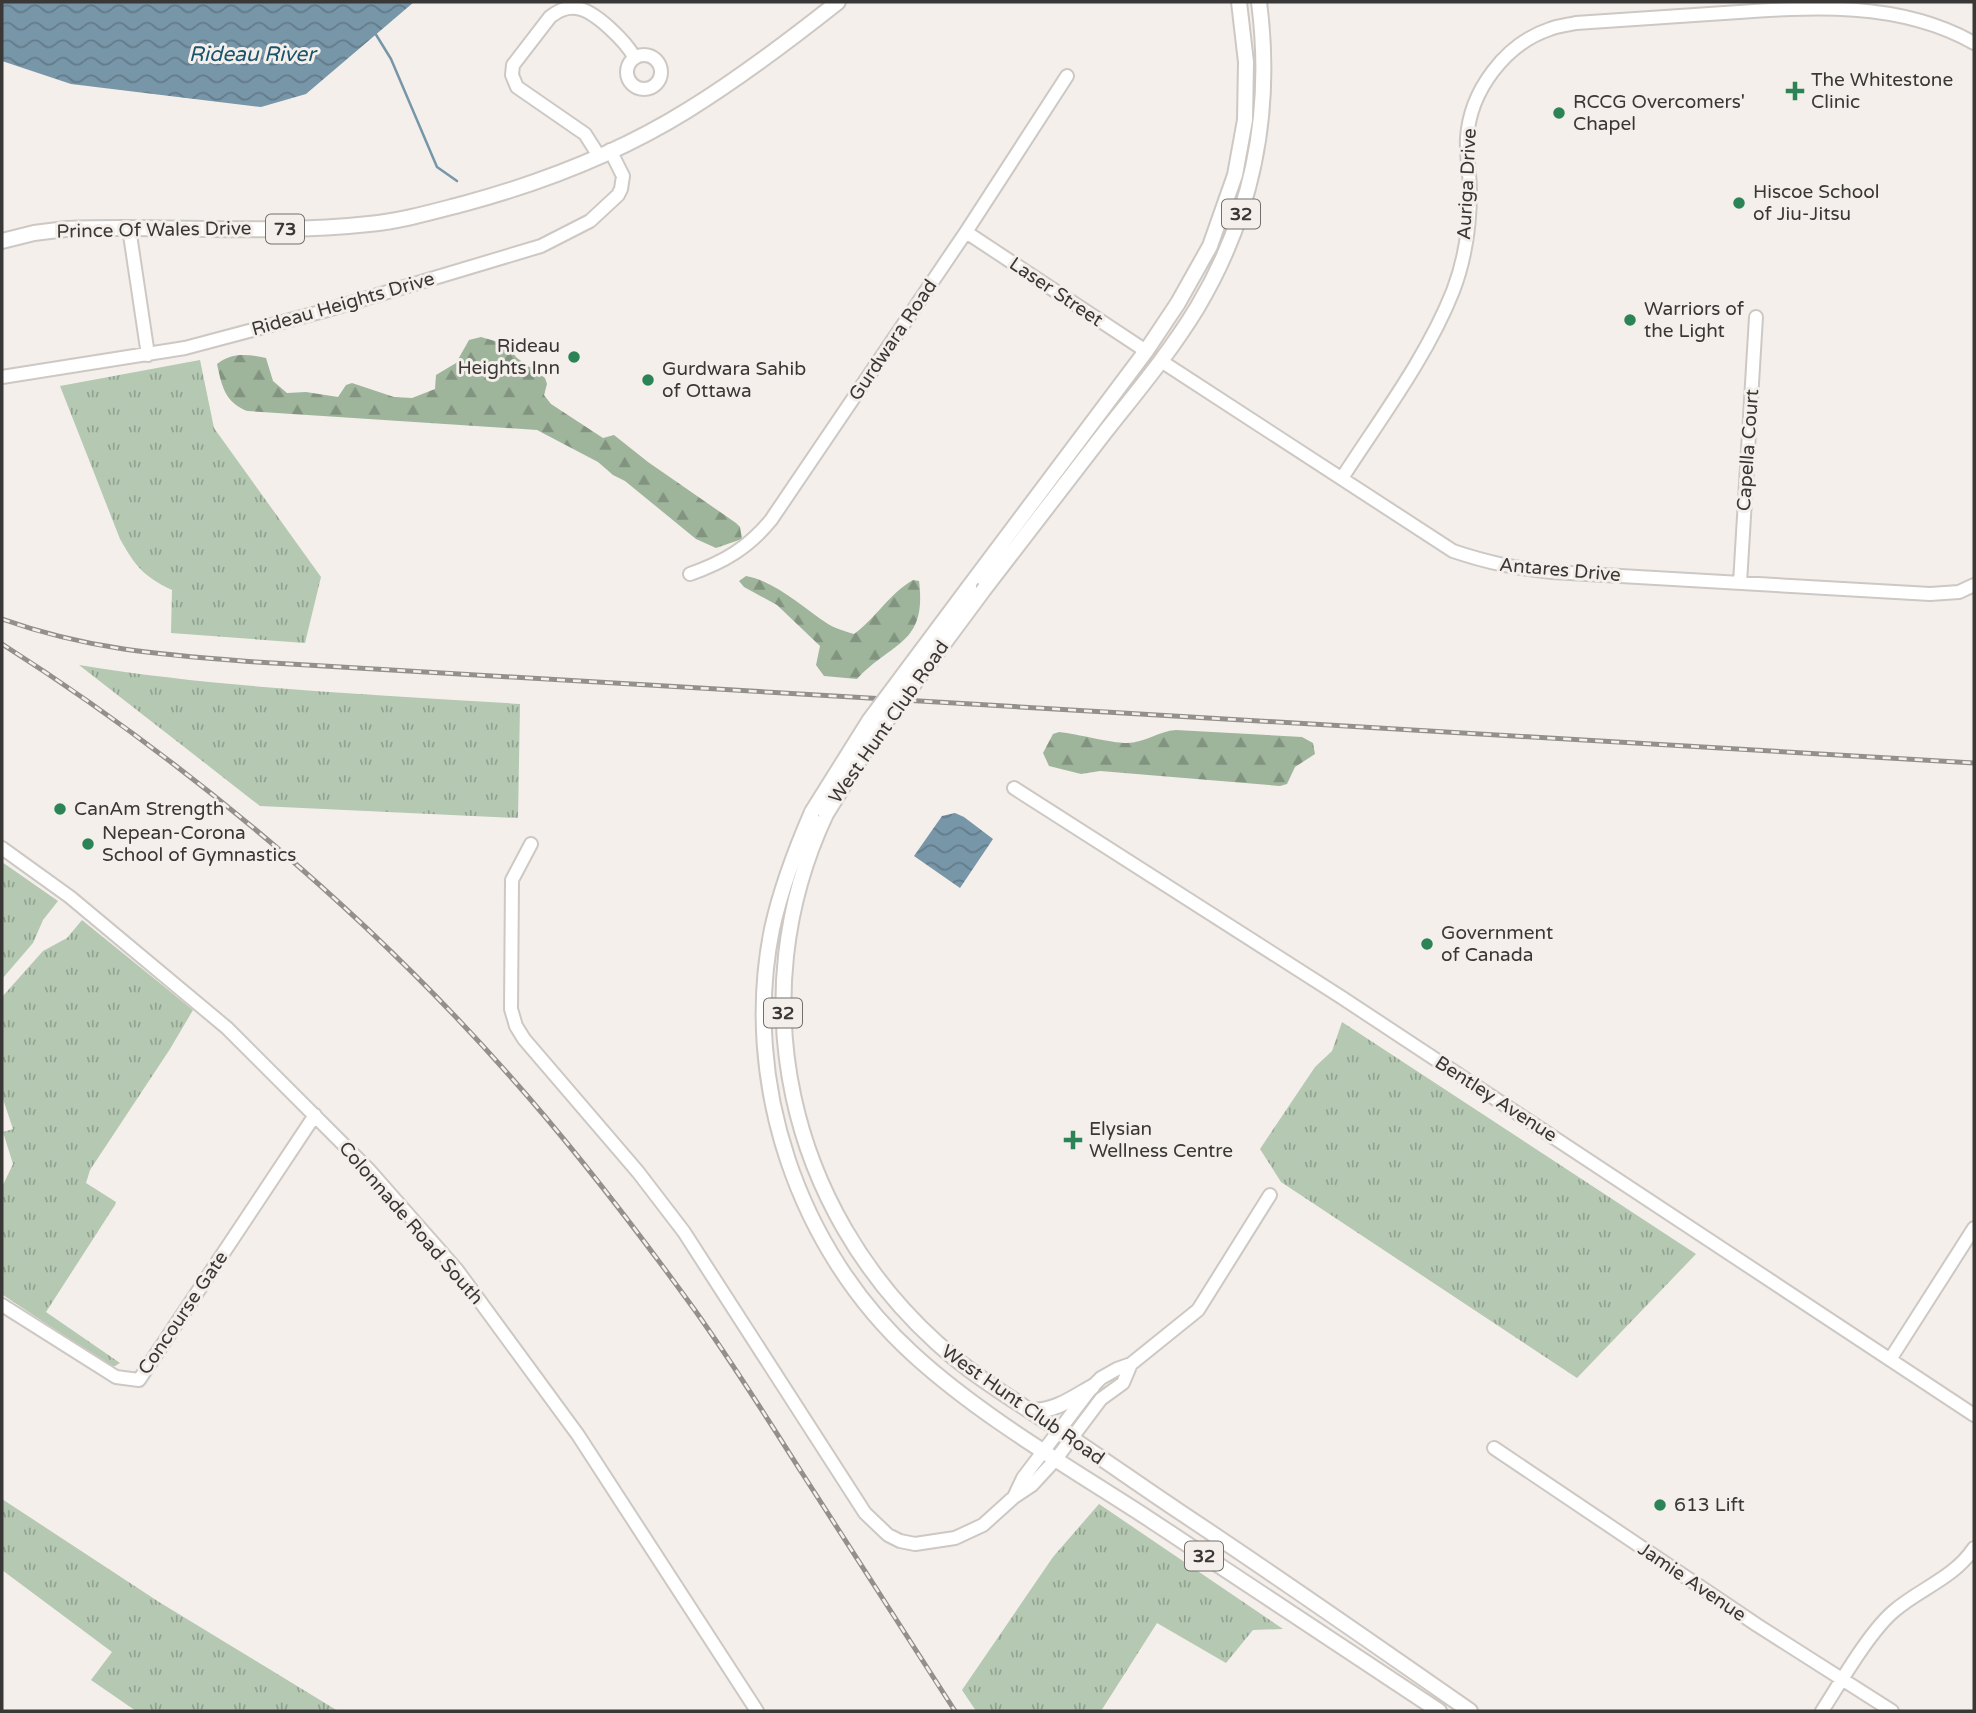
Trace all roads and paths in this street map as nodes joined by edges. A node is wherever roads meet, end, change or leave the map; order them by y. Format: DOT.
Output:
graph roads {
  1 [pos="838,2"];
  2 [pos="1239,2"];
  3 [pos="1259,2"];
  4 [pos="1765,6"];
  5 [pos="1974,43"];
  6 [pos="635,58"];
  7 [pos="1067,76"];
  8 [pos="605,153"];
  9 [pos="129,228"];
  10 [pos="966,232"];
  11 [pos="2,241"];
  12 [pos="1756,317"];
  13 [pos="1146,351"];
  14 [pos="148,355"];
  15 [pos="1161,361"];
  16 [pos="2,377"];
  17 [pos="1342,478"];
  18 [pos="690,574"];
  19 [pos="1740,583"];
  20 [pos="1974,585"];
  21 [pos="1014,788"];
  22 [pos="819,813"];
  23 [pos="531,844"];
  24 [pos="2,848"];
  25 [pos="316,1115"];
  26 [pos="1270,1195"];
  27 [pos="1974,1228"];
  28 [pos="2,1305"];
  29 [pos="1891,1358"];
  30 [pos="1131,1364"];
  31 [pos="1092,1387"];
  32 [pos="1030,1411"];
  33 [pos="1974,1415"];
  34 [pos="1058,1430"];
  35 [pos="1071,1439"];
  36 [pos="1494,1448"];
  37 [pos="1043,1450"];
  38 [pos="1056,1459"];
  39 [pos="1014,1497"];
  40 [pos="1974,1548"];
  41 [pos="1843,1679"];
  42 [pos="757,1711"];
  43 [pos="1439,1711"];
  44 [pos="1470,1711"];
  45 [pos="1822,1711"];
  46 [pos="1892,1711"];
  1 -- 8 [label="main road, Prince Of Wales Drive / 73"];
  2 -- 13 [label="main road, West Hunt Club Road / 32"];
  3 -- 15 [label="main road, West Hunt Club Road / 32"];
  4 -- 5 [label="street, Auriga Drive"];
  4 -- 17 [label="street, Auriga Drive"];
  6 -- 8 [label="street, Rideau Heights Drive"];
  7 -- 10 [label="street, Gurdwara Road"];
  8 -- 9 [label="main road, Prince Of Wales Drive / 73"];
  8 -- 14 [label="street, Rideau Heights Drive"];
  9 -- 11 [label="main road, Prince Of Wales Drive / 73"];
  9 -- 14 [label="street"];
  10 -- 13 [label="street, Laser Street"];
  10 -- 18 [label="street, Gurdwara Road"];
  12 -- 19 [label="street, Capella Court"];
  13 -- 15 [label="main road"];
  13 -- 22 [label="main road, West Hunt Club Road / 32, bridge"];
  14 -- 16 [label="street, Rideau Heights Drive"];
  15 -- 17 [label="street, Antares Drive"];
  15 -- 22 [label="main road, West Hunt Club Road / 32, bridge"];
  17 -- 19 [label="street, Antares Drive"];
  19 -- 20 [label="street, Antares Drive"];
  21 -- 29 [label="street, Bentley Avenue"];
  22 -- 32 [label="main road, West Hunt Club Road / 32"];
  22 -- 37 [label="main road, West Hunt Club Road / 32"];
  23 -- 39 [label="street, West Hunt Club Road"];
  24 -- 25 [label="street, Colonnade Road South"];
  25 -- 28 [label="street, Concourse Gate"];
  25 -- 42 [label="street, Colonnade Road South"];
  26 -- 30 [label="street"];
  27 -- 29 [label="street"];
  29 -- 33 [label="street, Bentley Avenue"];
  30 -- 31 [label="street"];
  30 -- 35 [label="street"];
  31 -- 32 [label="main road"];
  31 -- 34 [label="street"];
  32 -- 34 [label="main road, West Hunt Club Road / 32"];
  34 -- 35 [label="main road, West Hunt Club Road / 32"];
  34 -- 37 [label="street"];
  35 -- 38 [label="street"];
  35 -- 44 [label="main road, West Hunt Club Road / 32"];
  36 -- 41 [label="street, Jamie Avenue"];
  37 -- 38 [label="main road, West Hunt Club Road / 32"];
  37 -- 39 [label="street, West Hunt Club Road"];
  38 -- 39 [label="street, West Hunt Club Road"];
  38 -- 43 [label="main road, West Hunt Club Road / 32"];
  40 -- 41 [label="street"];
  41 -- 45 [label="street"];
  41 -- 46 [label="street, Jamie Avenue"];
}
